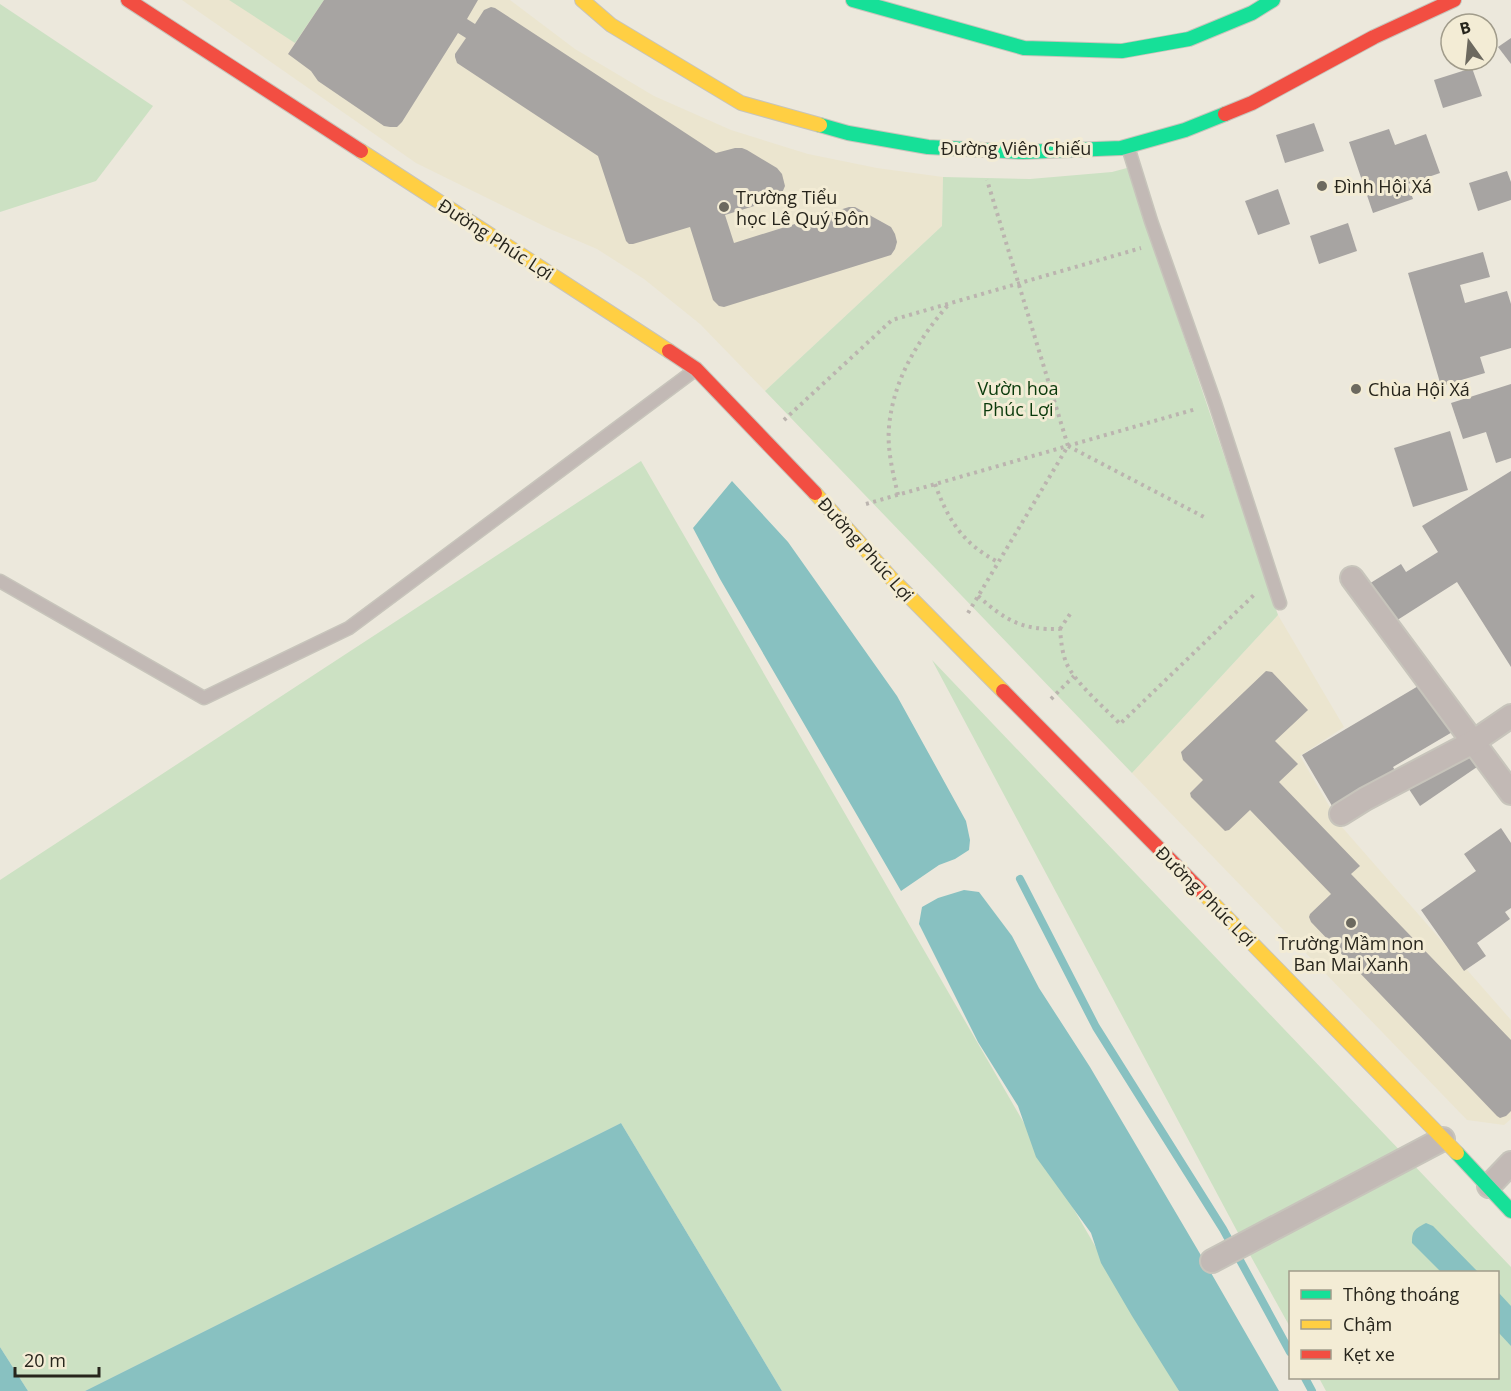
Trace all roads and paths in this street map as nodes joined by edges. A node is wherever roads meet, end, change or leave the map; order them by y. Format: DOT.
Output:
graph roads {
  1 [pos="128,0"];
  2 [pos="582,0"];
  3 [pos="853,0"];
  4 [pos="1273,0"];
  5 [pos="1454,0"];
  6 [pos="1128,146"];
  7 [pos="978,149"];
  8 [pos="1159,243"];
  9 [pos="1018,284"];
  10 [pos="948,304"];
  11 [pos="696,369"];
  12 [pos="1215,403"];
  13 [pos="764,439"];
  14 [pos="1068,446"];
  15 [pos="934,484"];
  16 [pos="898,495"];
  17 [pos="834,514"];
  18 [pos="1204,517"];
  19 [pos="998,562"];
  20 [pos="1272,578"];
  21 [pos="1352,578"];
  22 [pos="0,581"];
  23 [pos="978,596"];
  24 [pos="1280,603"];
  25 [pos="1072,611"];
  26 [pos="1060,629"];
  27 [pos="952,639"];
  28 [pos="1511,716"];
  29 [pos="1473,742"];
  30 [pos="1511,793"];
  31 [pos="1341,814"];
  32 [pos="1443,1139"];
  33 [pos="1511,1163"];
  34 [pos="1489,1186"];
  35 [pos="1511,1211"];
  36 [pos="1217,1258"];
  1 -- 11 [label="street, Đường Phúc Lợi"];
  2 -- 7 [label="street, Đường Viên Chiếu"];
  3 -- 4 [label="street"];
  5 -- 6 [label="street, Đường Viên Chiếu"];
  6 -- 7 [label="street, Đường Viên Chiếu"];
  6 -- 8 [label="lane"];
  7 -- 9 [label="path"];
  8 -- 9 [label="path"];
  8 -- 12 [label="lane"];
  9 -- 10 [label="path"];
  9 -- 14 [label="path"];
  10 -- 13 [label="path"];
  10 -- 16 [label="path"];
  11 -- 13 [label="street, Đường Phúc Lợi"];
  11 -- 22 [label="lane"];
  12 -- 14 [label="path"];
  12 -- 20 [label="lane"];
  13 -- 17 [label="street, Đường Phúc Lợi"];
  14 -- 15 [label="path"];
  14 -- 18 [label="path"];
  14 -- 19 [label="path"];
  15 -- 16 [label="path"];
  15 -- 19 [label="path"];
  16 -- 17 [label="path"];
  17 -- 27 [label="street, Đường Phúc Lợi"];
  19 -- 23 [label="path"];
  20 -- 24 [label="lane"];
  20 -- 26 [label="path"];
  21 -- 29 [label="street"];
  23 -- 26 [label="path"];
  23 -- 27 [label="path"];
  25 -- 26 [label="path"];
  27 -- 32 [label="street, Đường Phúc Lợi"];
  28 -- 29 [label="street"];
  29 -- 30 [label="street"];
  29 -- 31 [label="street"];
  32 -- 34 [label="street, Đường Phúc Lợi"];
  32 -- 36 [label="street"];
  33 -- 34 [label="street"];
  34 -- 35 [label="street, Đường Phúc Lợi"];
}
